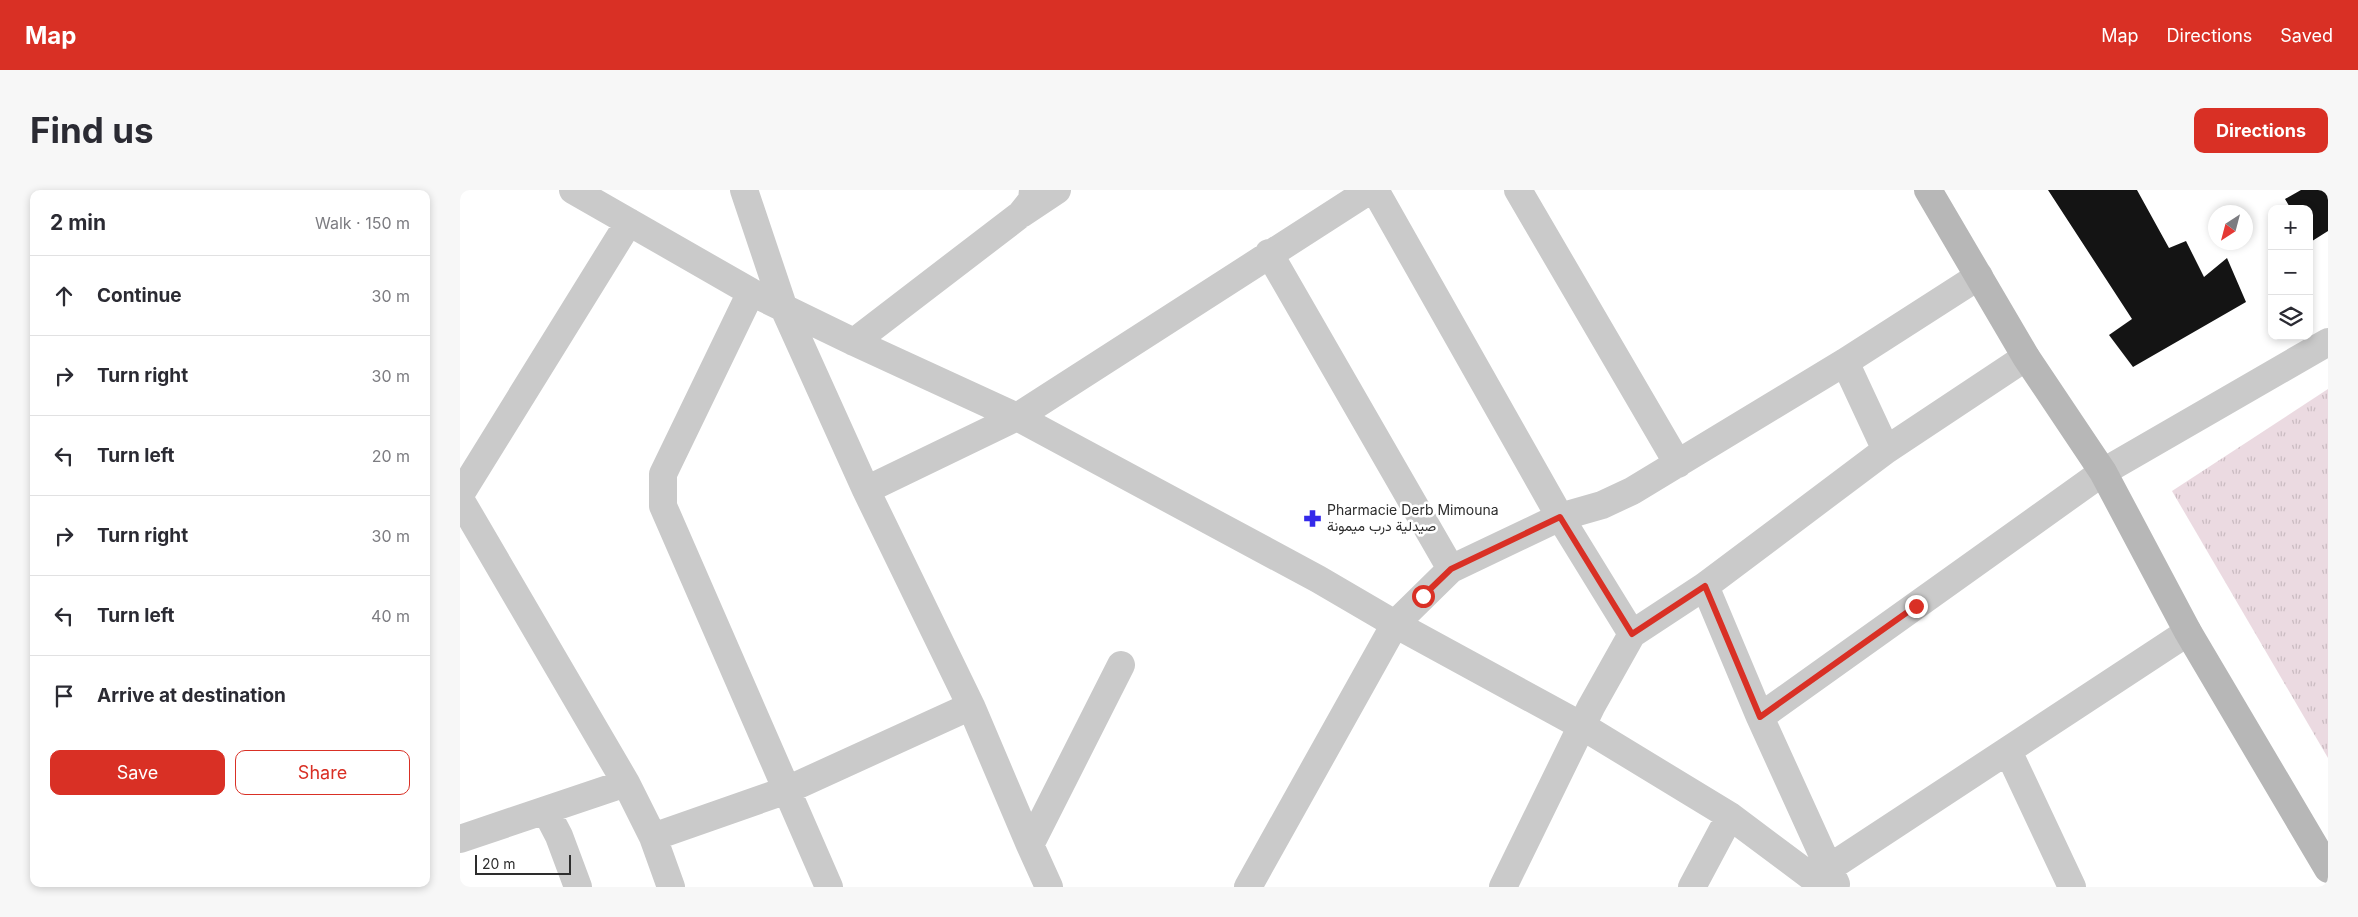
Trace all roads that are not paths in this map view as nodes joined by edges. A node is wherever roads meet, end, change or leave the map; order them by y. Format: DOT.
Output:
graph roads {
  1 [pos="573,190"];
  2 [pos="744,190"];
  3 [pos="1033,190"];
  4 [pos="1057,190"];
  5 [pos="1370,190"];
  6 [pos="1375,190"];
  7 [pos="1518,190"];
  8 [pos="1928,190"];
  9 [pos="1021,214"];
  10 [pos="628,222"];
  11 [pos="1269,253"];
  12 [pos="1979,276"];
  13 [pos="751,292"];
  14 [pos="783,306"];
  15 [pos="854,342"];
  16 [pos="2328,342"];
  17 [pos="2026,357"];
  18 [pos="1845,362"];
  19 [pos="1017,417"];
  20 [pos="1886,450"];
  21 [pos="1678,464"];
  22 [pos="2103,472"];
  23 [pos="866,490"];
  24 [pos="460,495"];
  25 [pos="460,499"];
  26 [pos="1560,517"];
  27 [pos="1451,569"];
  28 [pos="1705,586"];
  29 [pos="1395,624"];
  30 [pos="2188,632"];
  31 [pos="1632,634"];
  32 [pos="1121,664"];
  33 [pos="971,706"];
  34 [pos="1760,717"];
  35 [pos="1582,726"];
  36 [pos="2008,750"];
  37 [pos="626,783"];
  38 [pos="787,790"];
  39 [pos="546,811"];
  40 [pos="1730,816"];
  41 [pos="653,837"];
  42 [pos="460,839"];
  43 [pos="1030,845"];
  44 [pos="2328,869"];
  45 [pos="1831,881"];
  46 [pos="578,887"];
  47 [pos="671,887"];
  48 [pos="829,887"];
  49 [pos="1050,887"];
  50 [pos="1248,887"];
  51 [pos="1503,887"];
  52 [pos="1692,887"];
  53 [pos="2072,887"];
  1 -- 10 [label="street"];
  2 -- 14 [label="street"];
  3 -- 9 [label="street"];
  4 -- 9 [label="street"];
  5 -- 11 [label="street"];
  6 -- 26 [label="street"];
  7 -- 21 [label="street"];
  8 -- 12 [label="main road"];
  9 -- 15 [label="street"];
  10 -- 13 [label="street"];
  10 -- 24 [label="street"];
  11 -- 19 [label="street"];
  11 -- 27 [label="street"];
  12 -- 17 [label="main road"];
  12 -- 18 [label="street"];
  13 -- 14 [label="street"];
  13 -- 38 [label="street"];
  14 -- 15 [label="street"];
  14 -- 23 [label="street"];
  15 -- 19 [label="street"];
  16 -- 22 [label="street"];
  17 -- 20 [label="street"];
  17 -- 22 [label="main road"];
  18 -- 20 [label="street"];
  18 -- 21 [label="street"];
  19 -- 23 [label="street"];
  19 -- 29 [label="street"];
  20 -- 28 [label="street"];
  21 -- 26 [label="street"];
  22 -- 30 [label="main road"];
  22 -- 34 [label="street"];
  23 -- 33 [label="street"];
  25 -- 37 [label="street"];
  26 -- 27 [label="street"];
  26 -- 31 [label="street"];
  27 -- 29 [label="street"];
  28 -- 31 [label="street"];
  28 -- 34 [label="street"];
  29 -- 35 [label="street"];
  29 -- 50 [label="street"];
  30 -- 36 [label="street"];
  30 -- 44 [label="main road"];
  31 -- 35 [label="street"];
  32 -- 43 [label="street"];
  33 -- 38 [label="street"];
  33 -- 43 [label="street"];
  34 -- 45 [label="street"];
  35 -- 40 [label="street"];
  35 -- 51 [label="street"];
  36 -- 45 [label="street"];
  36 -- 53 [label="street"];
  37 -- 39 [label="street"];
  37 -- 41 [label="street"];
  38 -- 41 [label="street"];
  38 -- 48 [label="street"];
  39 -- 42 [label="street"];
  39 -- 46 [label="street"];
  40 -- 45 [label="street"];
  40 -- 52 [label="street"];
  41 -- 47 [label="street"];
  43 -- 49 [label="street"];
}
